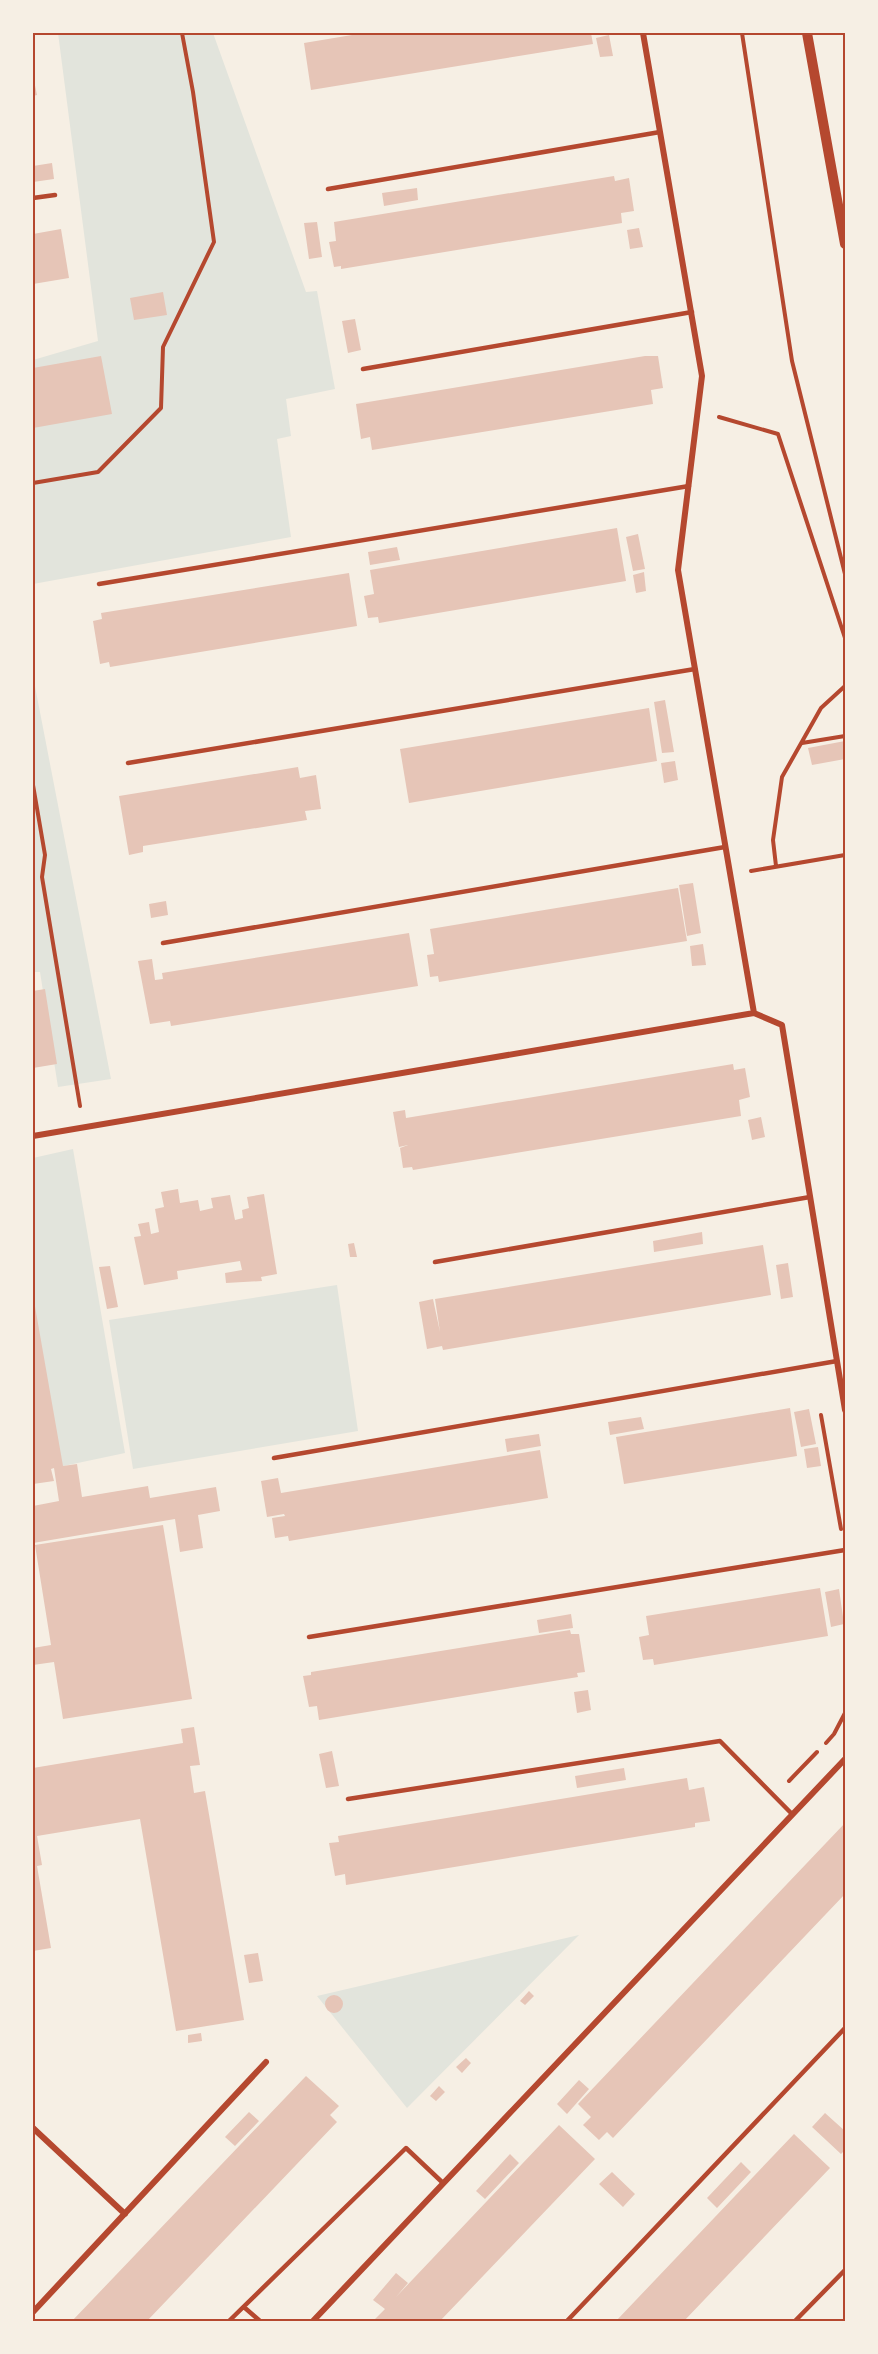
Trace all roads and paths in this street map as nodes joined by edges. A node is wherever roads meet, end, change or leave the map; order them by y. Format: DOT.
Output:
graph roads {
  1 [pos="182,33"];
  2 [pos="643,33"];
  3 [pos="742,33"];
  4 [pos="807,33"];
  5 [pos="660,132"];
  6 [pos="327,189"];
  7 [pos="54,195"];
  8 [pos="33,198"];
  9 [pos="845,244"];
  10 [pos="692,312"];
  11 [pos="363,369"];
  12 [pos="698,413"];
  13 [pos="33,483"];
  14 [pos="688,486"];
  15 [pos="845,574"];
  16 [pos="99,584"];
  17 [pos="845,638"];
  18 [pos="695,669"];
  19 [pos="845,686"];
  20 [pos="845,736"];
  21 [pos="802,743"];
  22 [pos="128,763"];
  23 [pos="33,785"];
  24 [pos="725,847"];
  25 [pos="845,855"];
  26 [pos="776,866"];
  27 [pos="730,875"];
  28 [pos="163,943"];
  29 [pos="754,1013"];
  30 [pos="80,1106"];
  31 [pos="33,1136"];
  32 [pos="810,1197"];
  33 [pos="435,1262"];
  34 [pos="837,1361"];
  35 [pos="820,1409"];
  36 [pos="845,1410"];
  37 [pos="274,1458"];
  38 [pos="844,1550"];
  39 [pos="309,1637"];
  40 [pos="845,1759"];
  41 [pos="348,1799"];
  42 [pos="792,1814"];
  43 [pos="845,2028"];
  44 [pos="266,2062"];
  45 [pos="33,2128"];
  46 [pos="443,2183"];
  47 [pos="125,2214"];
  48 [pos="845,2270"];
  49 [pos="245,2308"];
  50 [pos="33,2312"];
  51 [pos="229,2321"];
  52 [pos="260,2321"];
  53 [pos="314,2321"];
  54 [pos="567,2321"];
  55 [pos="795,2321"];
  1 -- 13 [label="path"];
  2 -- 5 [label="street"];
  3 -- 15 [label="path"];
  4 -- 9 [label="street"];
  5 -- 6 [label="lane"];
  5 -- 10 [label="street"];
  7 -- 8 [label="lane"];
  10 -- 11 [label="lane"];
  10 -- 12 [label="street"];
  12 -- 14 [label="street"];
  12 -- 17 [label="path"];
  14 -- 16 [label="lane"];
  14 -- 18 [label="street"];
  18 -- 22 [label="lane"];
  18 -- 24 [label="street"];
  19 -- 21 [label="path"];
  20 -- 21 [label="path"];
  21 -- 26 [label="path"];
  23 -- 30 [label="path"];
  24 -- 27 [label="street"];
  24 -- 28 [label="lane"];
  25 -- 26 [label="path"];
  26 -- 27 [label="path"];
  27 -- 29 [label="street"];
  29 -- 31 [label="street"];
  29 -- 32 [label="street"];
  32 -- 33 [label="lane"];
  32 -- 34 [label="street"];
  34 -- 36 [label="street"];
  34 -- 37 [label="lane"];
  35 -- 38 [label="path"];
  38 -- 39 [label="lane"];
  40 -- 42 [label="street"];
  41 -- 42 [label="lane"];
  42 -- 46 [label="street"];
  43 -- 54 [label="lane"];
  44 -- 47 [label="street"];
  45 -- 47 [label="street"];
  46 -- 49 [label="lane"];
  46 -- 53 [label="street"];
  47 -- 50 [label="street"];
  48 -- 55 [label="lane"];
  49 -- 51 [label="lane"];
  49 -- 52 [label="lane"];
}
